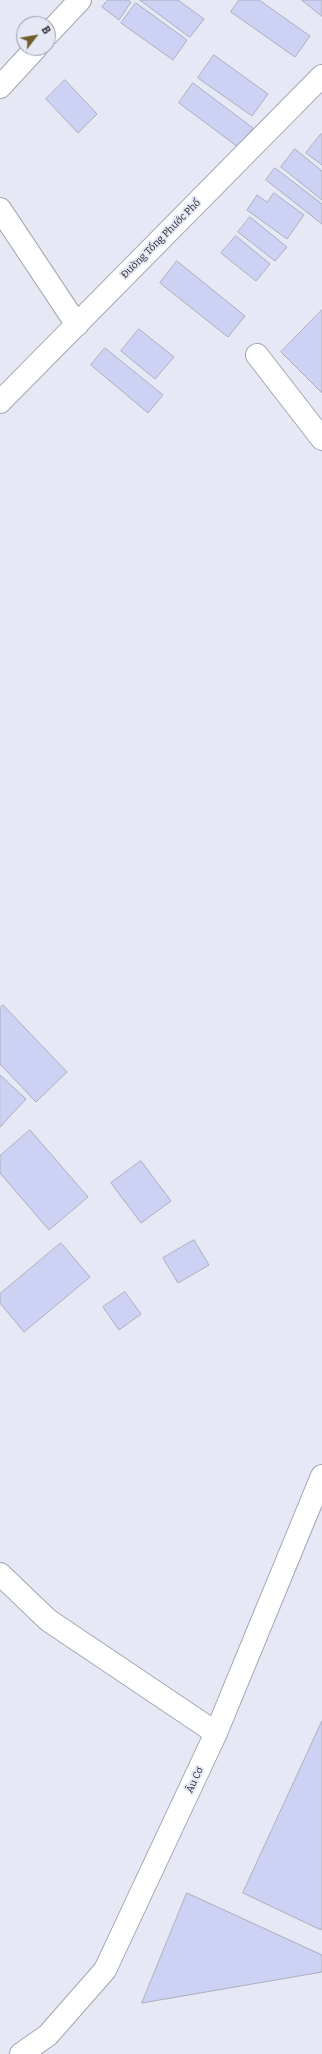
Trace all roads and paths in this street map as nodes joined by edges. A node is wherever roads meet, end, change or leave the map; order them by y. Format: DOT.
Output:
graph roads {
  1 [pos="80,0"];
  2 [pos="56,26"];
  3 [pos="28,56"];
  4 [pos="322,76"];
  5 [pos="0,86"];
  6 [pos="0,209"];
  7 [pos="77,325"];
  8 [pos="257,355"];
  9 [pos="0,402"];
  10 [pos="322,439"];
  11 [pos="322,1476"];
  12 [pos="0,1574"];
  13 [pos="216,1734"];
  14 [pos="21,2054"];
  1 -- 2 [label="street"];
  3 -- 5 [label="street"];
  4 -- 7 [label="street, Đường Tống Phước Phổ"];
  6 -- 7 [label="street"];
  7 -- 9 [label="street, Đường Tống Phước Phổ"];
  8 -- 10 [label="street"];
  11 -- 13 [label="street, Âu Cơ"];
  12 -- 13 [label="street"];
  13 -- 14 [label="street, Âu Cơ"];
}
